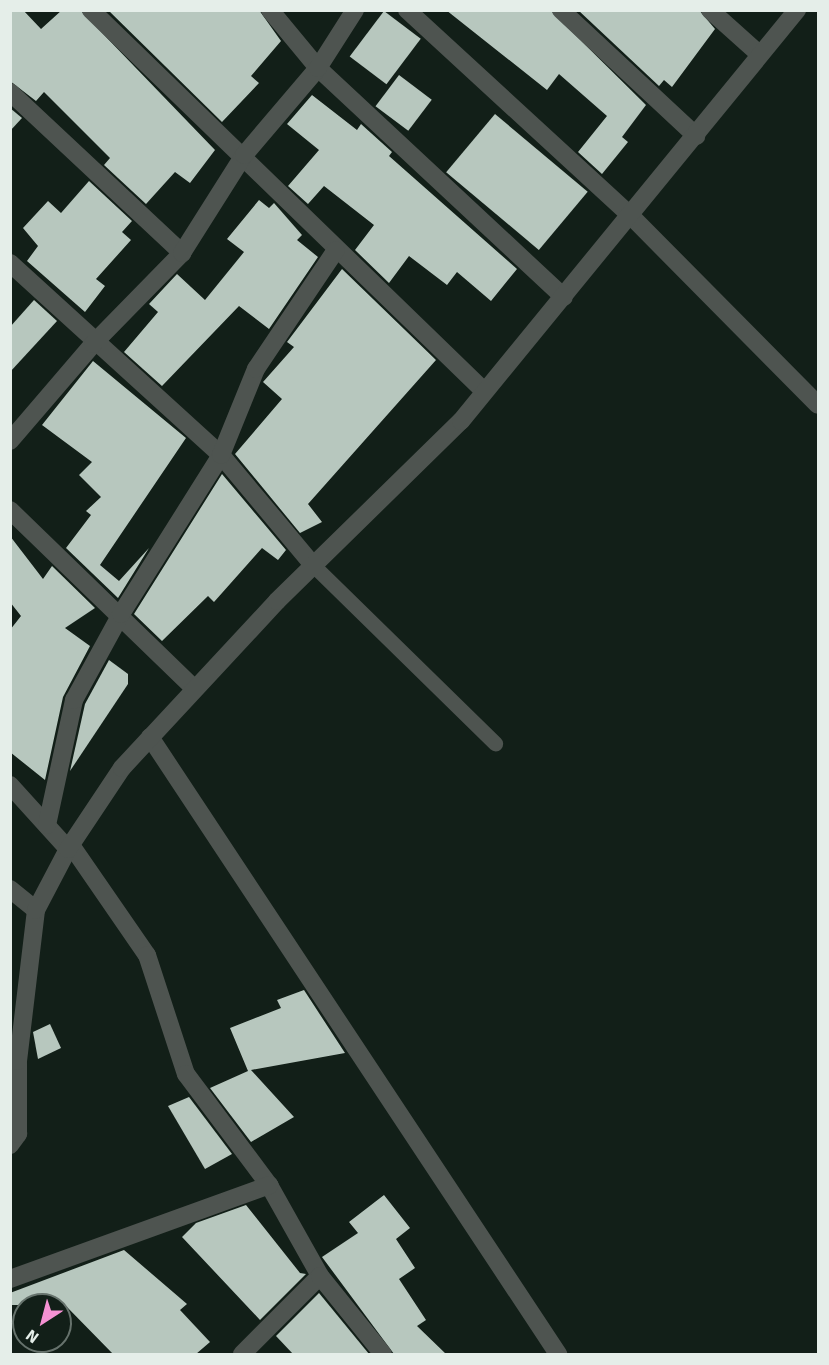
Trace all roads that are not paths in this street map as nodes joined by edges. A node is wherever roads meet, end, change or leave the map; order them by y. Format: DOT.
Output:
graph roads {
  1 [pos="91,10"];
  2 [pos="270,10"];
  3 [pos="355,10"];
  4 [pos="407,10"];
  5 [pos="561,10"];
  6 [pos="710,10"];
  7 [pos="797,10"];
  8 [pos="759,54"];
  9 [pos="318,68"];
  10 [pos="10,92"];
  11 [pos="696,136"];
  12 [pos="244,155"];
  13 [pos="632,217"];
  14 [pos="336,250"];
  15 [pos="182,253"];
  16 [pos="10,263"];
  17 [pos="564,297"];
  18 [pos="93,344"];
  19 [pos="484,391"];
  20 [pos="819,405"];
  21 [pos="10,441"];
  22 [pos="221,455"];
  23 [pos="10,510"];
  24 [pos="313,565"];
  25 [pos="120,614"];
  26 [pos="194,688"];
  27 [pos="150,737"];
  28 [pos="495,743"];
  29 [pos="10,785"];
  30 [pos="47,825"];
  31 [pos="70,847"];
  32 [pos="10,889"];
  33 [pos="36,910"];
  34 [pos="14,1060"];
  35 [pos="10,1145"];
  36 [pos="269,1185"];
  37 [pos="320,1276"];
  38 [pos="10,1280"];
  39 [pos="242,1354"];
  40 [pos="383,1354"];
  41 [pos="558,1354"];
  1 -- 12 [label="street"];
  2 -- 9 [label="street"];
  3 -- 9 [label="street"];
  4 -- 13 [label="street"];
  5 -- 11 [label="street"];
  6 -- 8 [label="street"];
  7 -- 8 [label="street"];
  8 -- 11 [label="street"];
  9 -- 12 [label="street"];
  9 -- 17 [label="street"];
  10 -- 15 [label="street"];
  11 -- 13 [label="street"];
  12 -- 14 [label="street"];
  12 -- 15 [label="street"];
  13 -- 17 [label="street"];
  13 -- 20 [label="street"];
  14 -- 19 [label="street"];
  14 -- 22 [label="street"];
  15 -- 18 [label="street"];
  16 -- 18 [label="street"];
  17 -- 19 [label="street"];
  18 -- 21 [label="street"];
  18 -- 22 [label="street"];
  19 -- 24 [label="street"];
  22 -- 24 [label="street"];
  22 -- 25 [label="street"];
  23 -- 25 [label="street"];
  24 -- 26 [label="street"];
  24 -- 28 [label="lane"];
  25 -- 26 [label="street"];
  25 -- 30 [label="street"];
  26 -- 27 [label="street"];
  27 -- 31 [label="street"];
  27 -- 41 [label="street"];
  29 -- 30 [label="street"];
  30 -- 31 [label="street"];
  31 -- 33 [label="street"];
  31 -- 36 [label="street"];
  32 -- 33 [label="street"];
  33 -- 34 [label="street"];
  34 -- 35 [label="street"];
  36 -- 37 [label="street"];
  36 -- 38 [label="street"];
  37 -- 39 [label="street"];
  37 -- 40 [label="street"];
}
